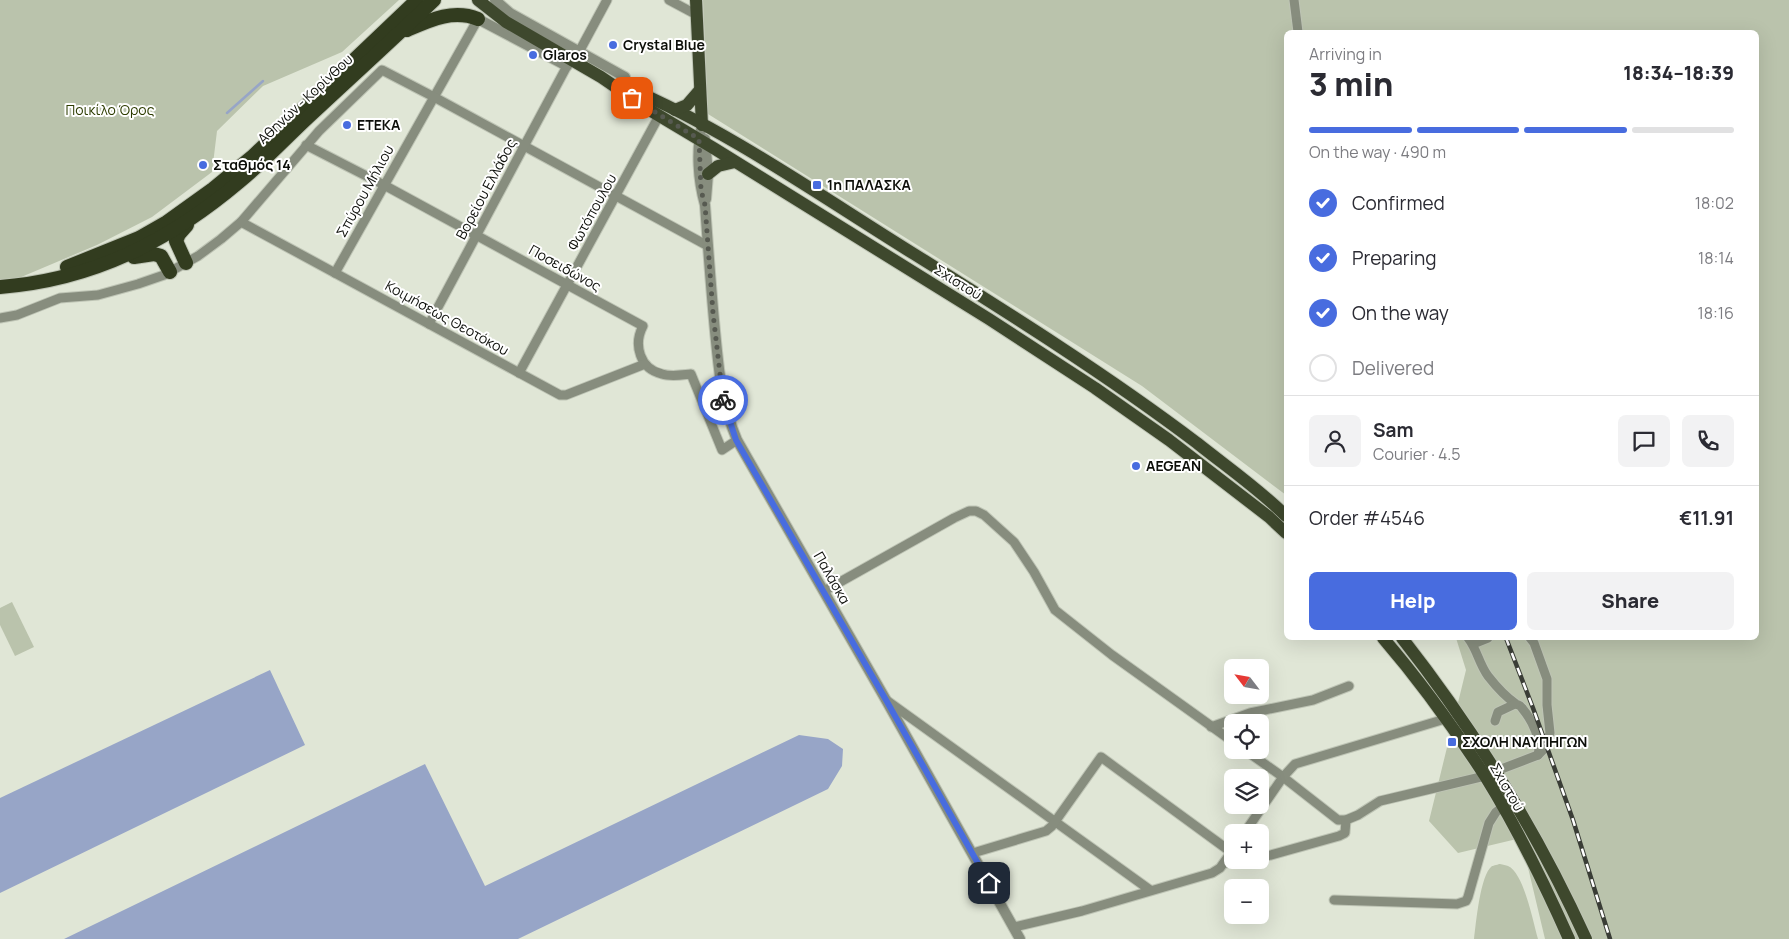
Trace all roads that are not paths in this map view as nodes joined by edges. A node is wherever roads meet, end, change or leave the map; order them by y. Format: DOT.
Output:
graph roads {
  1 [pos="417,0"];
  2 [pos="434,0"];
  3 [pos="478,0"];
  4 [pos="495,0"];
  5 [pos="606,0"];
  6 [pos="670,0"];
  7 [pos="696,0"];
  8 [pos="1294,0"];
  9 [pos="697,15"];
  10 [pos="478,19"];
  11 [pos="1298,30"];
  12 [pos="399,33"];
  13 [pos="579,52"];
  14 [pos="567,66"];
  15 [pos="624,77"];
  16 [pos="700,90"];
  17 [pos="434,97"];
  18 [pos="654,108"];
  19 [pos="675,110"];
  20 [pos="702,125"];
  21 [pos="702,141"];
  22 [pos="306,146"];
  23 [pos="524,146"];
  24 [pos="735,162"];
  25 [pos="708,174"];
  26 [pos="384,185"];
  27 [pos="616,196"];
  28 [pos="705,205"];
  29 [pos="198,214"];
  30 [pos="241,222"];
  31 [pos="477,235"];
  32 [pos="708,246"];
  33 [pos="118,259"];
  34 [pos="186,263"];
  35 [pos="170,272"];
  36 [pos="334,273"];
  37 [pos="0,278"];
  38 [pos="567,285"];
  39 [pos="0,287"];
  40 [pos="0,318"];
  41 [pos="430,324"];
  42 [pos="645,364"];
  43 [pos="519,373"];
  44 [pos="736,440"];
  45 [pos="1284,514"];
  46 [pos="1284,531"];
  47 [pos="824,591"];
  48 [pos="1385,640"];
  49 [pos="1404,640"];
  50 [pos="1532,640"];
  51 [pos="1471,641"];
  52 [pos="1349,686"];
  53 [pos="886,700"];
  54 [pos="1515,704"];
  55 [pos="1445,719"];
  56 [pos="1495,721"];
  57 [pos="1211,727"];
  58 [pos="1224,736"];
  59 [pos="1538,755"];
  60 [pos="1258,759"];
  61 [pos="1490,774"];
  62 [pos="1283,777"];
  63 [pos="1508,804"];
  64 [pos="1346,820"];
  65 [pos="1054,821"];
  66 [pos="1251,824"];
  67 [pos="1224,846"];
  68 [pos="973,853"];
  69 [pos="1269,855"];
  70 [pos="1224,864"];
  71 [pos="1150,890"];
  72 [pos="1334,900"];
  73 [pos="1014,927"];
  74 [pos="1020,939"];
  75 [pos="1569,939"];
  76 [pos="1586,939"];
  1 -- 37 [label="highway, Αθηνών - Κορίνθου"];
  2 -- 12 [label="highway, Αθηνών - Κορίνθου"];
  3 -- 18 [label="main road, Σχιστού"];
  4 -- 13 [label="street"];
  5 -- 13 [label="street"];
  6 -- 9 [label="street"];
  7 -- 9 [label="main road"];
  8 -- 11 [label="street"];
  9 -- 16 [label="main road"];
  10 -- 12 [label="highway"];
  10 -- 14 [label="street"];
  10 -- 17 [label="street, Σπύρου Μήλιου"];
  12 -- 29 [label="highway, Αθηνών - Κορίνθου"];
  13 -- 15 [label="street"];
  14 -- 18 [label="main road"];
  14 -- 23 [label="street, Βορείου Ελλάδος"];
  15 -- 18 [label="main road"];
  16 -- 19 [label="main road"];
  16 -- 20 [label="main road"];
  17 -- 22 [label="street"];
  17 -- 23 [label="street"];
  17 -- 26 [label="street, Σπύρου Μήλιου"];
  18 -- 19 [label="main road, Σχιστού"];
  18 -- 21 [label="main road, Σχιστού"];
  18 -- 27 [label="street, Φωτόπουλου"];
  19 -- 20 [label="main road, Σχιστού"];
  20 -- 21 [label="street, Παλάσκα"];
  20 -- 45 [label="main road, Σχιστού"];
  21 -- 24 [label="main road, Σχιστού"];
  21 -- 25 [label="street, Παλάσκα"];
  21 -- 28 [label="street, Παλάσκα"];
  22 -- 26 [label="street, Ποσειδώνος"];
  22 -- 30 [label="street"];
  23 -- 27 [label="street"];
  23 -- 31 [label="street, Βορείου Ελλάδος"];
  24 -- 25 [label="main road"];
  24 -- 46 [label="main road, Σχιστού"];
  25 -- 28 [label="street, Παλάσκα"];
  26 -- 31 [label="street, Ποσειδώνος"];
  26 -- 36 [label="street, Σπύρου Μήλιου"];
  27 -- 32 [label="street"];
  27 -- 38 [label="street, Φωτόπουλου"];
  28 -- 32 [label="street, Παλάσκα"];
  29 -- 33 [label="highway, Αθηνών - Κορίνθου"];
  29 -- 34 [label="highway"];
  30 -- 34 [label="street"];
  30 -- 36 [label="street, Κοιμήσεως Θεοτόκου"];
  31 -- 38 [label="street, Ποσειδώνος"];
  31 -- 41 [label="street, Βορείου Ελλάδος"];
  32 -- 44 [label="street, Παλάσκα"];
  33 -- 35 [label="highway"];
  33 -- 39 [label="highway, Αθηνών - Κορίνθου"];
  34 -- 35 [label="street"];
  35 -- 40 [label="street"];
  36 -- 41 [label="street, Κοιμήσεως Θεοτόκου"];
  38 -- 42 [label="street, Ποσειδώνος"];
  38 -- 43 [label="street, Φωτόπουλου"];
  41 -- 43 [label="street, Κοιμήσεως Θεοτόκου"];
  42 -- 43 [label="street, Κοιμήσεως Θεοτόκου"];
  42 -- 44 [label="street"];
  44 -- 47 [label="street, Παλάσκα"];
  47 -- 53 [label="street, Παλάσκα"];
  47 -- 57 [label="street"];
  48 -- 55 [label="main road, Σχιστού"];
  49 -- 61 [label="main road, Σχιστού"];
  50 -- 59 [label="street"];
  51 -- 54 [label="street"];
  52 -- 57 [label="street"];
  53 -- 65 [label="street"];
  53 -- 68 [label="street, Παλάσκα"];
  54 -- 56 [label="street"];
  54 -- 59 [label="street"];
  55 -- 61 [label="main road, Σχιστού"];
  55 -- 62 [label="street"];
  57 -- 58 [label="street"];
  59 -- 61 [label="street"];
  60 -- 62 [label="street"];
  61 -- 63 [label="main road, Σχιστού"];
  61 -- 64 [label="street"];
  62 -- 64 [label="street"];
  62 -- 66 [label="street"];
  63 -- 72 [label="street"];
  63 -- 75 [label="main road, Σχιστού"];
  63 -- 76 [label="main road, Σχιστού"];
  64 -- 69 [label="street"];
  65 -- 67 [label="street"];
  65 -- 68 [label="street"];
  65 -- 71 [label="street"];
  68 -- 73 [label="street, Παλάσκα"];
  70 -- 71 [label="street"];
  71 -- 73 [label="street"];
  73 -- 74 [label="street, Παλάσκα"];
}
